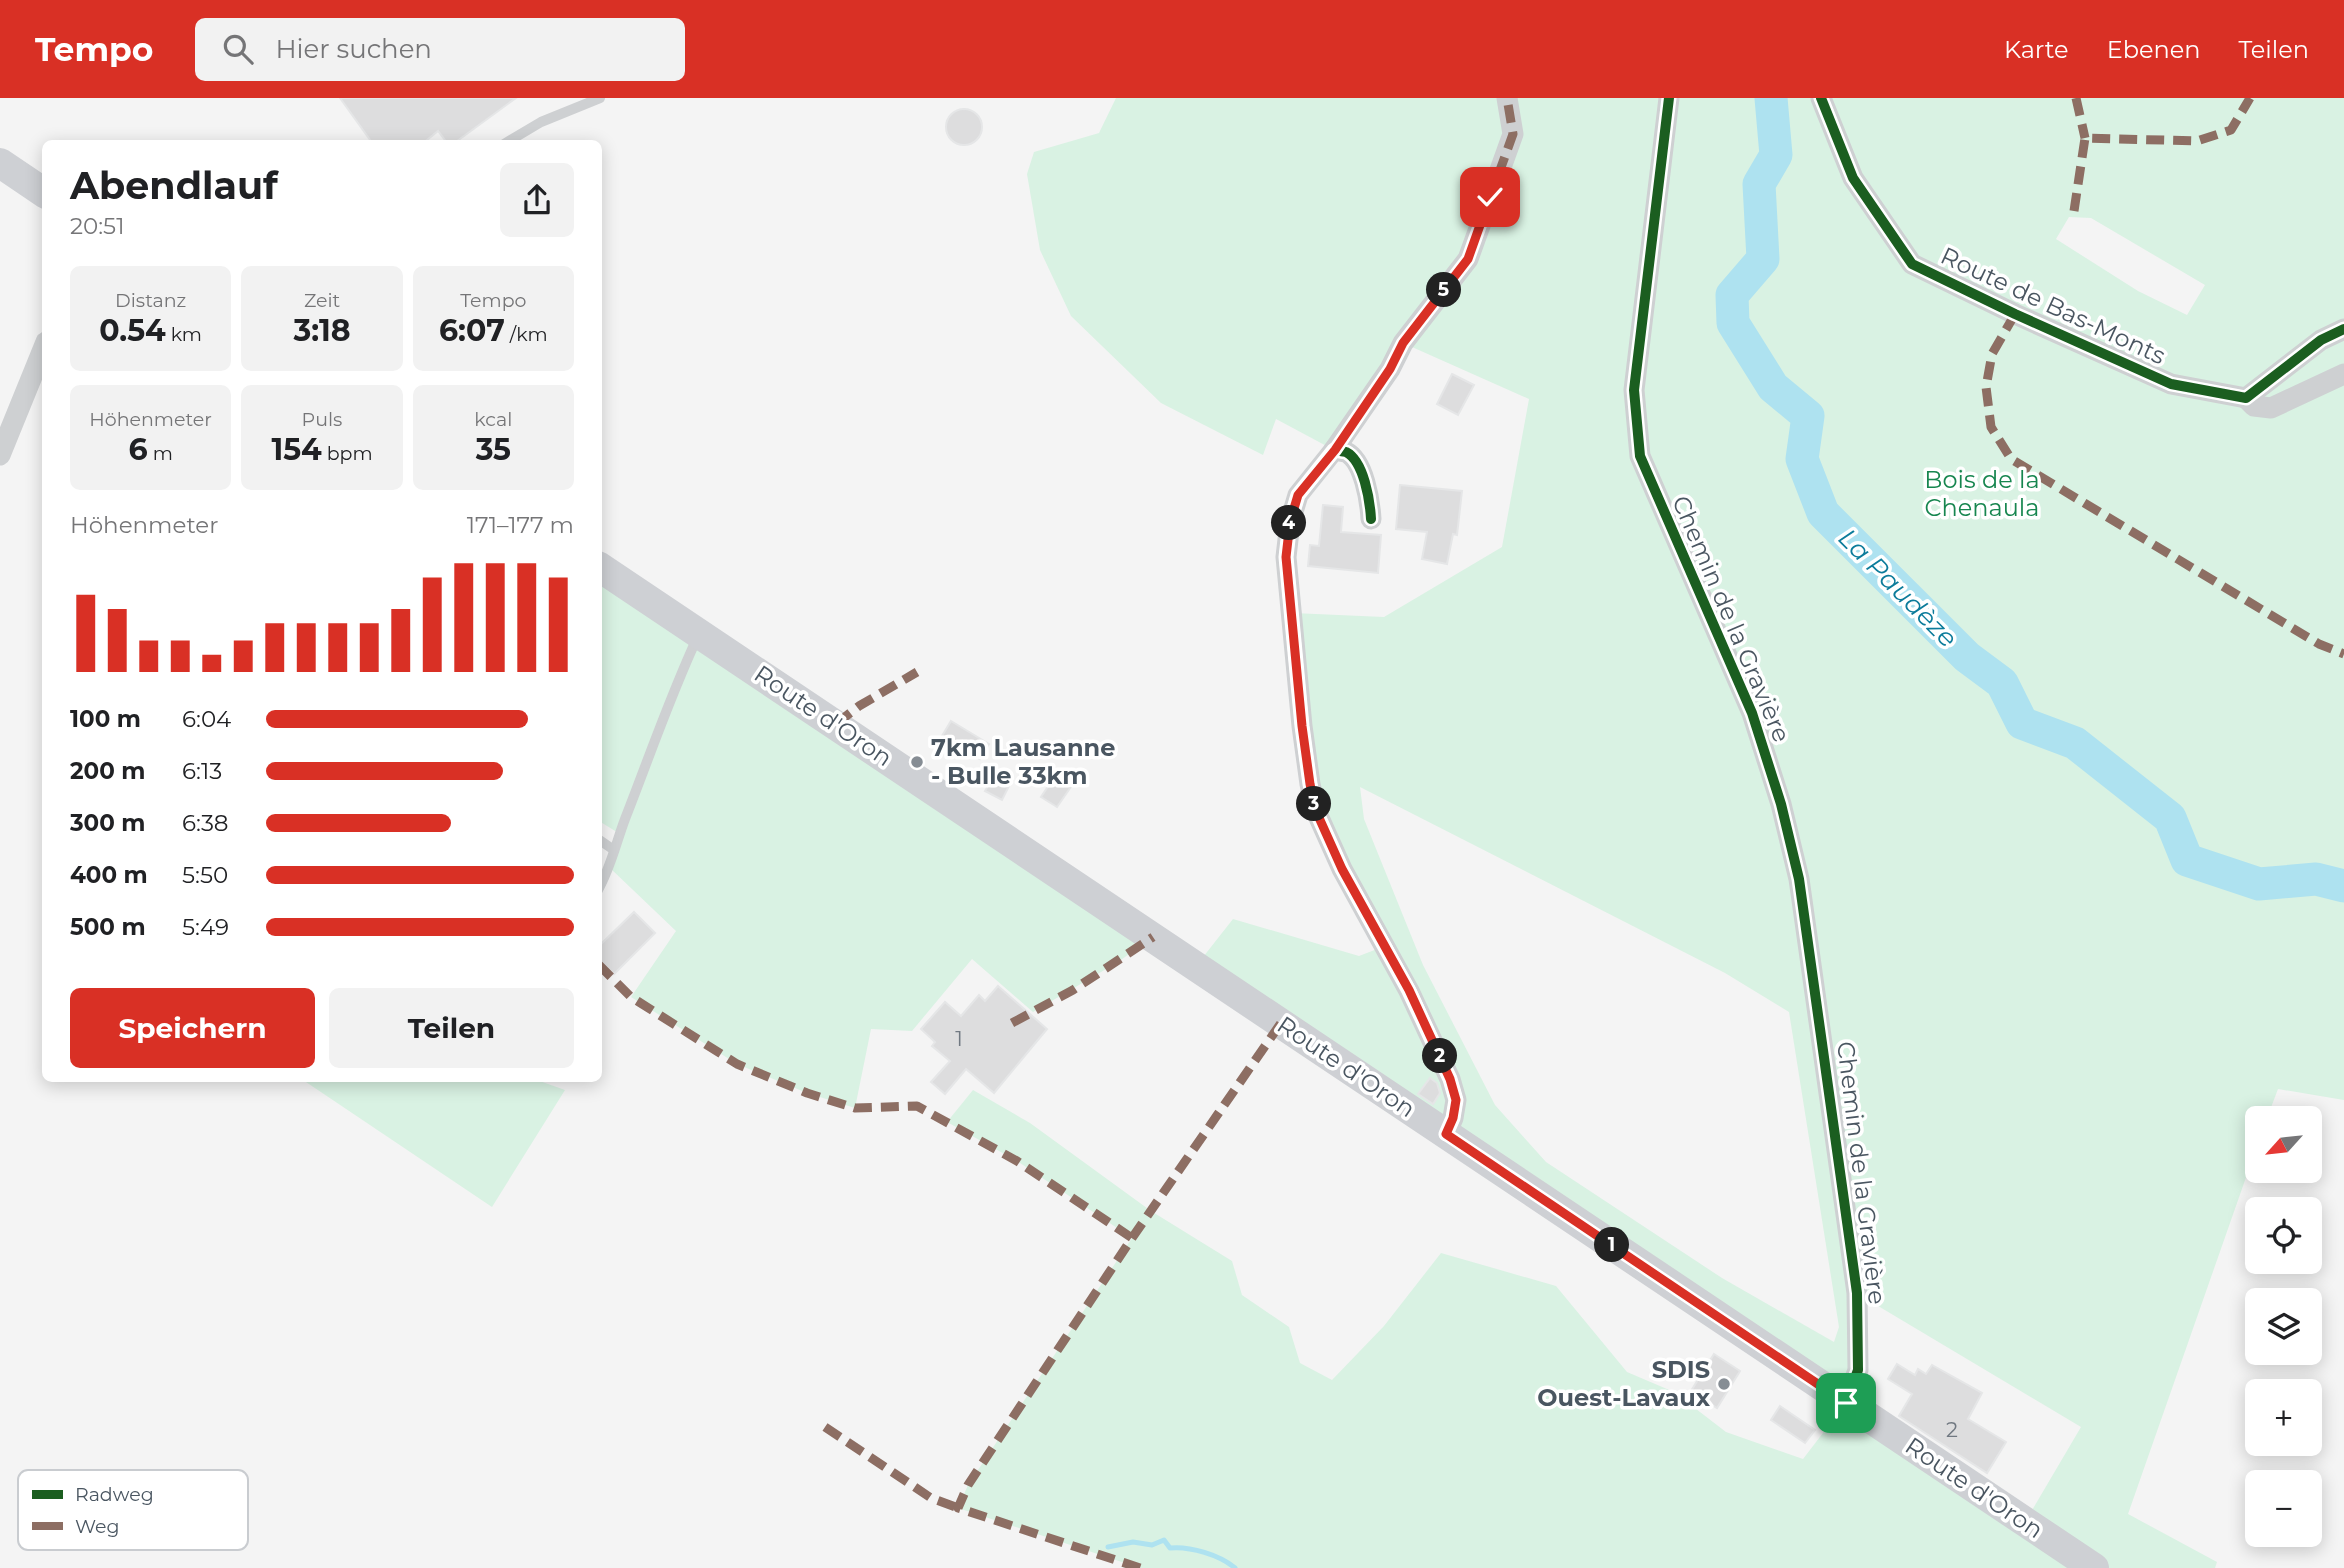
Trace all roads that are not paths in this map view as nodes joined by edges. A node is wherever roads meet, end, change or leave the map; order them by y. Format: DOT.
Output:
graph roads {
  1 [pos="600,98"];
  2 [pos="1507,98"];
  3 [pos="1669,98"];
  4 [pos="1821,98"];
  5 [pos="512,140"];
  6 [pos="0,163"];
  7 [pos="42,191"];
  8 [pos="2344,328"];
  9 [pos="42,352"];
  10 [pos="2344,374"];
  11 [pos="2246,398"];
  12 [pos="1335,450"];
  13 [pos="0,455"];
  14 [pos="1371,519"];
  15 [pos="602,569"];
  16 [pos="699,634"];
  17 [pos="602,842"];
  18 [pos="614,850"];
  19 [pos="602,883"];
  20 [pos="1446,1134"];
  21 [pos="1846,1403"];
  22 [pos="2094,1568"];
  1 -- 5 [label="lane"];
  2 -- 12 [label="street"];
  3 -- 21 [label="street, Chemin de la Gravière"];
  4 -- 11 [label="street, Route de Bas-Monts"];
  6 -- 7 [label="main road"];
  8 -- 11 [label="street"];
  9 -- 13 [label="street"];
  10 -- 11 [label="street, Route de Bas-Monts"];
  12 -- 14 [label="street"];
  12 -- 20 [label="street"];
  15 -- 16 [label="main road, Route d'Oron"];
  16 -- 18 [label="lane"];
  16 -- 20 [label="main road, Route d'Oron"];
  17 -- 18 [label="lane"];
  18 -- 19 [label="lane"];
  20 -- 21 [label="main road, Route d'Oron"];
  21 -- 22 [label="main road, Route d'Oron"];
}
